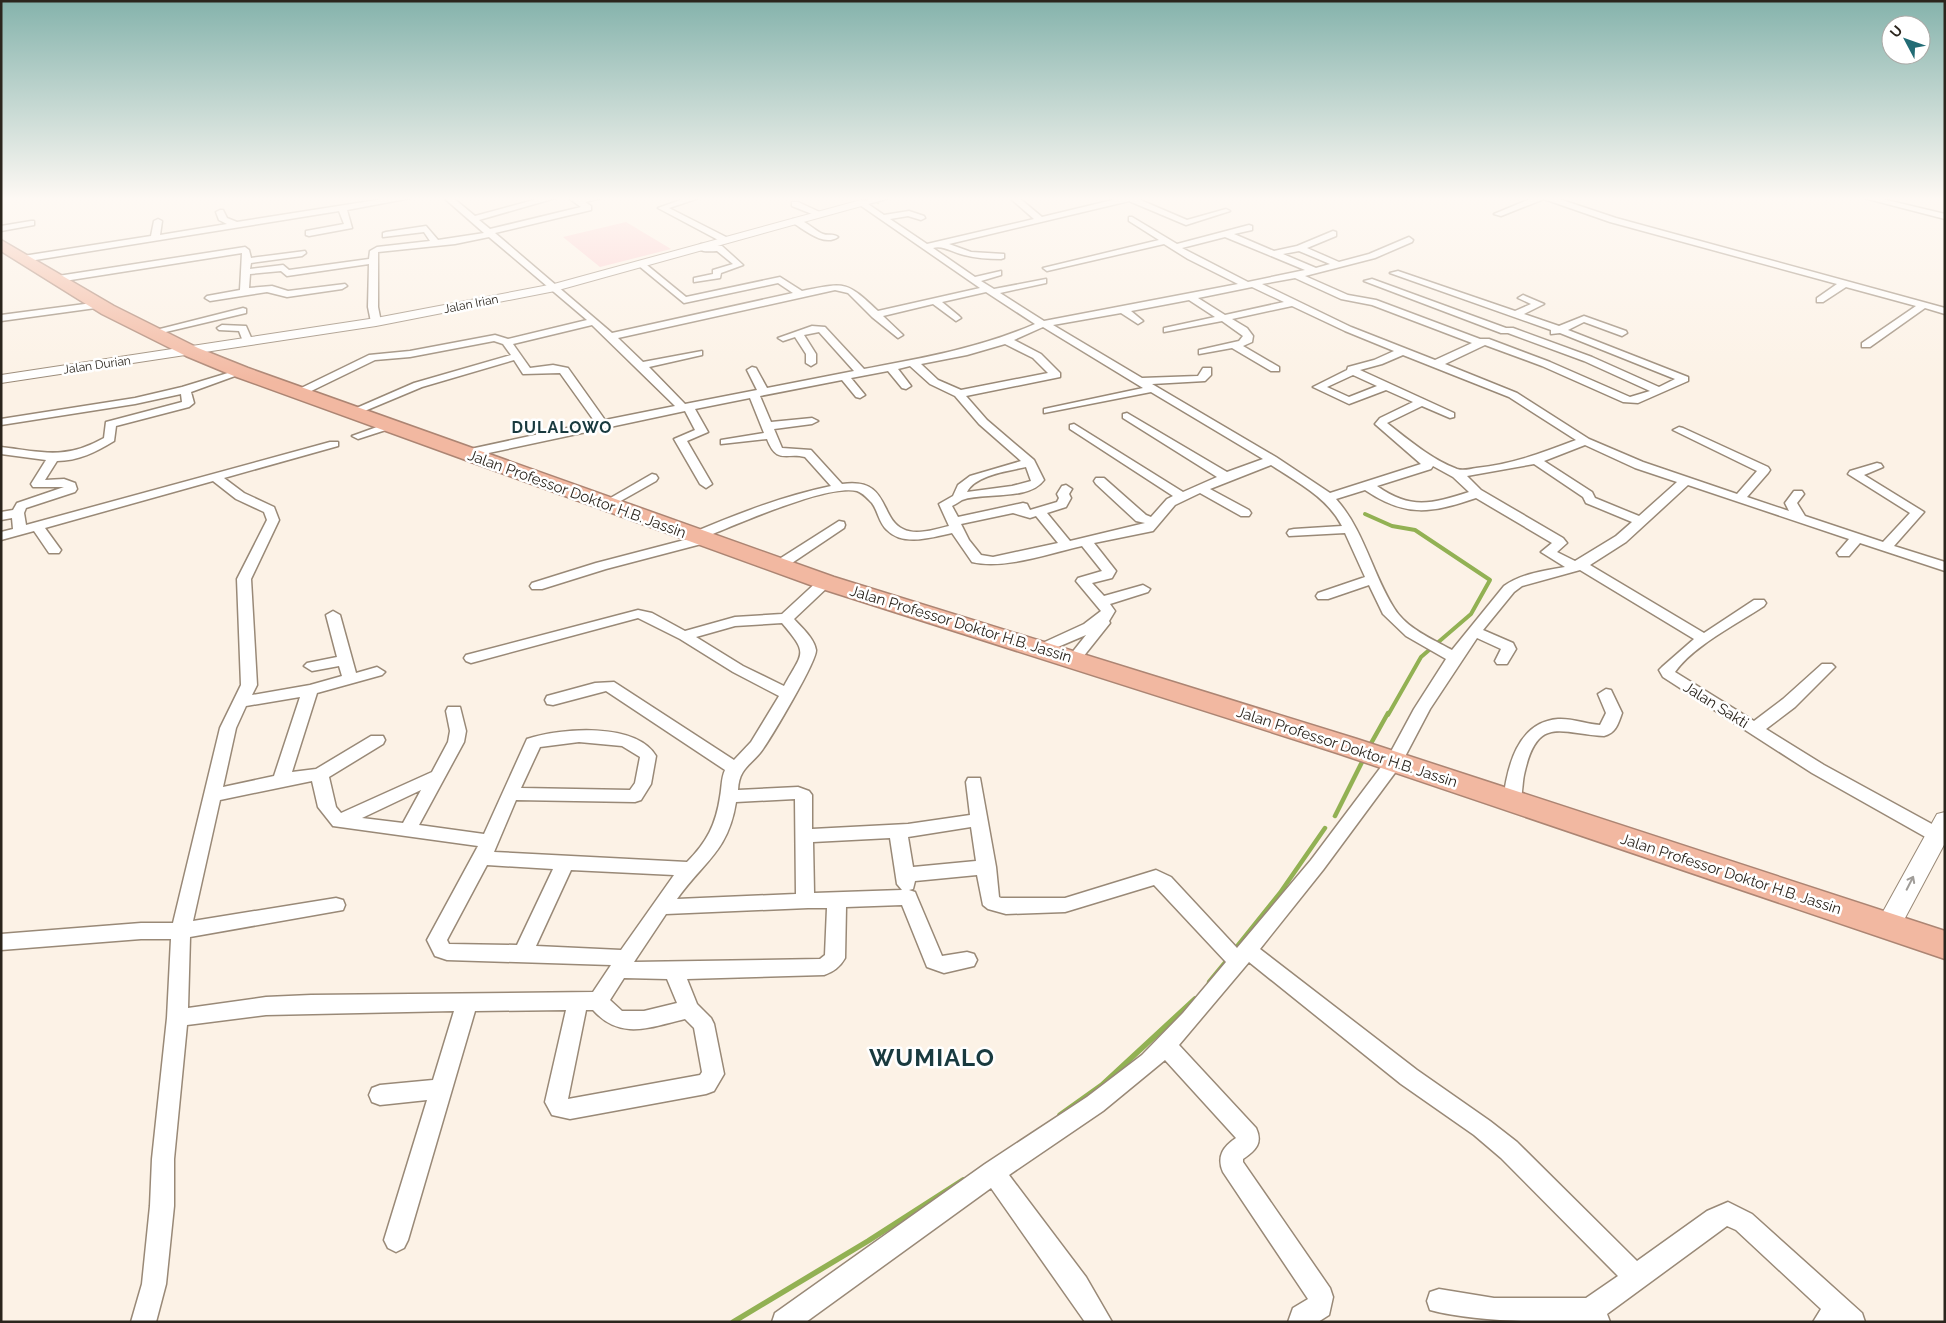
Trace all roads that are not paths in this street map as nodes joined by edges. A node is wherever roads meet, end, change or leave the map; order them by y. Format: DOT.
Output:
graph roads {
  1 [pos="24,259"];
  2 [pos="191,259"];
  3 [pos="264,259"];
  4 [pos="520,259"];
  5 [pos="660,259"];
  6 [pos="732,259"];
  7 [pos="944,259"];
  8 [pos="1087,259"];
  9 [pos="1199,259"];
  10 [pos="1285,259"];
  11 [pos="1325,259"];
  12 [pos="1361,259"];
  13 [pos="1753,259"];
  14 [pos="246,261"];
  15 [pos="372,261"];
  16 [pos="642,264"];
  17 [pos="1340,265"];
  18 [pos="1047,268"];
  19 [pos="1315,271"];
  20 [pos="245,272"];
  21 [pos="1396,272"];
  22 [pos="998,273"];
  23 [pos="1296,275"];
  24 [pos="821,278"];
  25 [pos="721,279"];
  26 [pos="58,280"];
  27 [pos="697,280"];
  28 [pos="974,280"];
  29 [pos="1043,281"];
  30 [pos="1369,281"];
  31 [pos="1251,284"];
  32 [pos="1844,284"];
  33 [pos="342,286"];
  34 [pos="555,287"];
  35 [pos="832,287"];
  36 [pos="734,290"];
  37 [pos="990,290"];
  38 [pos="244,292"];
  39 [pos="1029,293"];
  40 [pos="800,294"];
  41 [pos="1190,297"];
  42 [pos="210,298"];
  43 [pos="1523,298"];
  44 [pos="1003,300"];
  45 [pos="1820,300"];
  46 [pos="934,301"];
  47 [pos="1291,303"];
  48 [pos="100,305"];
  49 [pos="1925,309"];
  50 [pos="1123,310"];
  51 [pos="243,311"];
  52 [pos="1945,311"];
  53 [pos="1516,314"];
  54 [pos="875,315"];
  55 [pos="1089,316"];
  56 [pos="1,318"];
  57 [pos="956,318"];
  58 [pos="1224,318"];
  59 [pos="1945,318"];
  60 [pos="1138,320"];
  61 [pos="1535,320"];
  62 [pos="595,321"];
  63 [pos="376,322"];
  64 [pos="1044,324"];
  65 [pos="1099,324"];
  66 [pos="222,328"];
  67 [pos="1168,330"];
  68 [pos="1560,330"];
  69 [pos="1507,331"];
  70 [pos="153,332"];
  71 [pos="1622,333"];
  72 [pos="798,334"];
  73 [pos="898,335"];
  74 [pos="611,336"];
  75 [pos="784,338"];
  76 [pos="1006,340"];
  77 [pos="1535,340"];
  78 [pos="248,342"];
  79 [pos="507,342"];
  80 [pos="1483,342"];
  81 [pos="1866,344"];
  82 [pos="1234,345"];
  83 [pos="1402,351"];
  84 [pos="192,352"];
  85 [pos="1203,352"];
  86 [pos="698,353"];
  87 [pos="516,357"];
  88 [pos="811,363"];
  89 [pos="913,363"];
  90 [pos="1436,364"];
  91 [pos="643,365"];
  92 [pos="892,367"];
  93 [pos="1275,369"];
  94 [pos="752,370"];
  95 [pos="1207,370"];
  96 [pos="1353,371"];
  97 [pos="241,372"];
  98 [pos="862,373"];
  99 [pos="845,377"];
  100 [pos="1,379"];
  101 [pos="1140,381"];
  102 [pos="906,386"];
  103 [pos="1388,386"];
  104 [pos="1152,389"];
  105 [pos="185,390"];
  106 [pos="1659,391"];
  107 [pos="299,393"];
  108 [pos="759,393"];
  109 [pos="960,394"];
  110 [pos="860,395"];
  111 [pos="1422,402"];
  112 [pos="686,408"];
  113 [pos="351,412"];
  114 [pos="1048,412"];
  115 [pos="1450,415"];
  116 [pos="1127,416"];
  117 [pos="812,421"];
  118 [pos="1,422"];
  119 [pos="602,424"];
  120 [pos="388,426"];
  121 [pos="1074,427"];
  122 [pos="769,430"];
  123 [pos="1679,430"];
  124 [pos="358,436"];
  125 [pos="1585,441"];
  126 [pos="725,442"];
  127 [pos="334,444"];
  128 [pos="1,450"];
  129 [pos="465,454"];
  130 [pos="52,457"];
  131 [pos="1272,460"];
  132 [pos="1535,460"];
  133 [pos="1429,462"];
  134 [pos="1030,463"];
  135 [pos="1877,467"];
  136 [pos="1457,474"];
  137 [pos="215,477"];
  138 [pos="1226,477"];
  139 [pos="652,478"];
  140 [pos="1100,481"];
  141 [pos="1684,481"];
  142 [pos="706,484"];
  143 [pos="1368,486"];
  144 [pos="839,488"];
  145 [pos="1200,488"];
  146 [pos="1066,489"];
  147 [pos="1477,493"];
  148 [pos="1798,494"];
  149 [pos="1181,496"];
  150 [pos="959,497"];
  151 [pos="1328,498"];
  152 [pos="1740,498"];
  153 [pos="606,504"];
  154 [pos="1039,512"];
  155 [pos="18,513"];
  156 [pos="1245,513"];
  157 [pos="1,516"];
  158 [pos="1800,518"];
  159 [pos="1640,521"];
  160 [pos="1154,522"];
  161 [pos="839,525"];
  162 [pos="956,525"];
  163 [pos="37,526"];
  164 [pos="1350,528"];
  165 [pos="20,530"];
  166 [pos="1294,533"];
  167 [pos="1,536"];
  168 [pos="701,538"];
  169 [pos="1857,538"];
  170 [pos="1085,541"];
  171 [pos="1067,545"];
  172 [pos="1886,548"];
  173 [pos="54,550"];
  174 [pos="1844,553"];
  175 [pos="778,566"];
  176 [pos="1578,566"];
  177 [pos="1945,567"];
  178 [pos="1373,579"];
  179 [pos="825,582"];
  180 [pos="537,586"];
  181 [pos="1143,589"];
  182 [pos="1323,596"];
  183 [pos="1101,602"];
  184 [pos="1759,603"];
  185 [pos="333,615"];
  186 [pos="786,619"];
  187 [pos="1103,623"];
  188 [pos="1474,631"];
  189 [pos="685,636"];
  190 [pos="1704,639"];
  191 [pos="1041,649"];
  192 [pos="471,658"];
  193 [pos="1454,658"];
  194 [pos="1074,659"];
  195 [pos="345,660"];
  196 [pos="1502,661"];
  197 [pos="312,666"];
  198 [pos="1827,667"];
  199 [pos="377,672"];
  200 [pos="350,678"];
  201 [pos="310,690"];
  202 [pos="788,694"];
  203 [pos="1606,694"];
  204 [pos="553,700"];
  205 [pos="242,702"];
  206 [pos="454,711"];
  207 [pos="1755,729"];
  208 [pos="377,740"];
  209 [pos="1388,760"];
  210 [pos="735,768"];
  211 [pos="439,775"];
  212 [pos="318,776"];
  213 [pos="281,781"];
  214 [pos="974,782"];
  215 [pos="511,794"];
  216 [pos="213,795"];
  217 [pos="729,796"];
  218 [pos="1512,801"];
  219 [pos="979,820"];
  220 [pos="339,821"];
  221 [pos="1940,827"];
  222 [pos="408,830"];
  223 [pos="898,830"];
  224 [pos="803,836"];
  225 [pos="489,841"];
  226 [pos="482,858"];
  227 [pos="565,862"];
  228 [pos="987,867"];
  229 [pos="689,869"];
  230 [pos="904,875"];
  231 [pos="908,897"];
  232 [pos="837,900"];
  233 [pos="805,902"];
  234 [pos="336,905"];
  235 [pos="661,907"];
  236 [pos="1888,926"];
  237 [pos="181,931"];
  238 [pos="1,942"];
  239 [pos="1945,945"];
  240 [pos="523,953"];
  241 [pos="1241,955"];
  242 [pos="967,960"];
  243 [pos="623,964"];
  244 [pos="674,971"];
  245 [pos="588,1001"];
  246 [pos="467,1002"];
  247 [pos="689,1009"];
  248 [pos="177,1018"];
  249 [pos="1165,1045"];
  250 [pos="440,1089"];
  251 [pos="380,1095"];
  252 [pos="993,1172"];
  253 [pos="396,1240"];
  254 [pos="1635,1276"];
  255 [pos="1439,1301"];
  256 [pos="1594,1316"];
  257 [pos="1839,1317"];
  258 [pos="143,1322"];
  259 [pos="784,1322"];
  260 [pos="1100,1322"];
  261 [pos="1300,1322"];
  1 -- 26 [label="highway, Jalan Professor Doktor H.B. Jassin"];
  2 -- 26 [label="street"];
  3 -- 14 [label="street"];
  4 -- 34 [label="street"];
  5 -- 16 [label="street, Jalan Irian"];
  6 -- 27 [label="street"];
  7 -- 28 [label="street"];
  8 -- 18 [label="street"];
  9 -- 31 [label="street"];
  10 -- 19 [label="street"];
  11 -- 17 [label="street"];
  12 -- 17 [label="street"];
  13 -- 32 [label="street"];
  14 -- 20 [label="street"];
  15 -- 20 [label="street"];
  15 -- 63 [label="street"];
  16 -- 34 [label="street, Jalan Irian"];
  16 -- 36 [label="street"];
  17 -- 19 [label="street"];
  19 -- 23 [label="street"];
  20 -- 38 [label="street"];
  21 -- 53 [label="street"];
  22 -- 28 [label="street"];
  23 -- 31 [label="street"];
  23 -- 80 [label="street"];
  24 -- 35 [label="street"];
  25 -- 36 [label="street"];
  26 -- 48 [label="highway, Jalan Professor Doktor H.B. Jassin"];
  28 -- 37 [label="street"];
  29 -- 37 [label="street"];
  30 -- 69 [label="street"];
  31 -- 41 [label="street"];
  31 -- 47 [label="street"];
  32 -- 45 [label="street"];
  32 -- 49 [label="street"];
  33 -- 38 [label="street"];
  34 -- 62 [label="street"];
  34 -- 63 [label="street, Jalan Irian"];
  35 -- 40 [label="street"];
  35 -- 54 [label="street"];
  36 -- 40 [label="street"];
  37 -- 44 [label="street"];
  37 -- 46 [label="street"];
  38 -- 42 [label="street"];
  39 -- 44 [label="street"];
  40 -- 74 [label="street"];
  41 -- 50 [label="street"];
  41 -- 58 [label="street"];
  43 -- 53 [label="street"];
  44 -- 64 [label="street"];
  46 -- 54 [label="street"];
  46 -- 57 [label="street"];
  47 -- 58 [label="street"];
  47 -- 83 [label="street"];
  48 -- 56 [label="street"];
  48 -- 70 [label="highway, Jalan Professor Doktor H.B. Jassin"];
  49 -- 52 [label="street"];
  49 -- 59 [label="street"];
  49 -- 81 [label="street"];
  50 -- 55 [label="street"];
  50 -- 60 [label="street"];
  51 -- 70 [label="street"];
  53 -- 61 [label="street"];
  54 -- 73 [label="street"];
  55 -- 64 [label="street"];
  55 -- 65 [label="street"];
  58 -- 67 [label="street"];
  58 -- 82 [label="street"];
  61 -- 68 [label="street"];
  61 -- 69 [label="street"];
  62 -- 74 [label="street"];
  62 -- 79 [label="street"];
  63 -- 78 [label="street, Jalan Irian"];
  64 -- 76 [label="street"];
  64 -- 101 [label="street"];
  66 -- 78 [label="street"];
  68 -- 71 [label="street"];
  68 -- 77 [label="street"];
  68 -- 106 [label="street"];
  69 -- 77 [label="street"];
  69 -- 80 [label="street"];
  70 -- 84 [label="highway, Jalan Professor Doktor H.B. Jassin"];
  72 -- 75 [label="street"];
  72 -- 88 [label="street"];
  72 -- 98 [label="street"];
  74 -- 91 [label="street"];
  76 -- 89 [label="street"];
  76 -- 109 [label="street"];
  77 -- 106 [label="street"];
  78 -- 84 [label="street, Jalan Irian"];
  79 -- 87 [label="street"];
  79 -- 107 [label="street"];
  80 -- 90 [label="street"];
  80 -- 106 [label="street"];
  82 -- 85 [label="street"];
  82 -- 93 [label="street"];
  83 -- 90 [label="street"];
  83 -- 96 [label="street"];
  84 -- 97 [label="highway, Jalan Professor Doktor H.B. Jassin"];
  84 -- 100 [label="street, Jalan Durian"];
  86 -- 91 [label="street"];
  87 -- 113 [label="street"];
  87 -- 119 [label="street"];
  89 -- 92 [label="street"];
  89 -- 109 [label="street"];
  90 -- 125 [label="street"];
  91 -- 112 [label="street"];
  92 -- 98 [label="street"];
  92 -- 102 [label="street"];
  94 -- 108 [label="street"];
  95 -- 101 [label="street"];
  96 -- 103 [label="street"];
  96 -- 103 [label="street"];
  97 -- 105 [label="street"];
  97 -- 107 [label="highway, Jalan Professor Doktor H.B. Jassin"];
  98 -- 99 [label="street"];
  99 -- 108 [label="street"];
  99 -- 110 [label="street"];
  101 -- 104 [label="street"];
  103 -- 111 [label="street"];
  104 -- 114 [label="street"];
  104 -- 131 [label="street"];
  105 -- 118 [label="street"];
  105 -- 130 [label="street"];
  107 -- 113 [label="highway, Jalan Professor Doktor H.B. Jassin"];
  108 -- 112 [label="street"];
  108 -- 122 [label="street"];
  109 -- 134 [label="street"];
  111 -- 115 [label="street"];
  111 -- 133 [label="street"];
  112 -- 119 [label="street"];
  112 -- 142 [label="street"];
  113 -- 120 [label="highway, Jalan Professor Doktor H.B. Jassin"];
  116 -- 138 [label="street"];
  117 -- 122 [label="street"];
  119 -- 129 [label="street"];
  120 -- 124 [label="street"];
  120 -- 129 [label="highway, Jalan Professor Doktor H.B. Jassin"];
  121 -- 149 [label="street"];
  122 -- 126 [label="street"];
  122 -- 144 [label="street"];
  123 -- 152 [label="street"];
  125 -- 132 [label="street"];
  125 -- 141 [label="street"];
  127 -- 137 [label="street"];
  128 -- 130 [label="street"];
  129 -- 153 [label="highway, Jalan Professor Doktor H.B. Jassin"];
  130 -- 155 [label="street"];
  131 -- 138 [label="street"];
  131 -- 151 [label="street"];
  132 -- 136 [label="street"];
  132 -- 159 [label="street"];
  133 -- 136 [label="street"];
  133 -- 143 [label="street"];
  134 -- 150 [label="street"];
  134 -- 150 [label="street"];
  135 -- 172 [label="street"];
  136 -- 147 [label="street"];
  137 -- 163 [label="street"];
  137 -- 205 [label="street"];
  138 -- 145 [label="street"];
  139 -- 153 [label="street"];
  140 -- 160 [label="street"];
  141 -- 152 [label="street"];
  141 -- 159 [label="street"];
  143 -- 147 [label="street"];
  143 -- 151 [label="street"];
  144 -- 162 [label="street"];
  144 -- 168 [label="street"];
  145 -- 149 [label="street"];
  145 -- 156 [label="street"];
  146 -- 154 [label="street"];
  147 -- 176 [label="street"];
  148 -- 158 [label="street"];
  149 -- 160 [label="street"];
  150 -- 162 [label="street"];
  151 -- 164 [label="street"];
  152 -- 158 [label="street"];
  153 -- 168 [label="highway, Jalan Professor Doktor H.B. Jassin"];
  154 -- 162 [label="street"];
  154 -- 171 [label="street"];
  155 -- 157 [label="street"];
  155 -- 165 [label="street"];
  158 -- 169 [label="street"];
  159 -- 176 [label="street"];
  160 -- 170 [label="street"];
  161 -- 175 [label="street"];
  162 -- 171 [label="street"];
  163 -- 165 [label="street"];
  163 -- 173 [label="street"];
  164 -- 166 [label="street"];
  164 -- 178 [label="street"];
  165 -- 167 [label="street"];
  168 -- 175 [label="highway, Jalan Professor Doktor H.B. Jassin"];
  168 -- 180 [label="street"];
  169 -- 172 [label="street"];
  169 -- 174 [label="street"];
  170 -- 171 [label="street"];
  170 -- 183 [label="street"];
  172 -- 177 [label="street"];
  175 -- 179 [label="highway, Jalan Professor Doktor H.B. Jassin"];
  176 -- 188 [label="street"];
  176 -- 190 [label="street"];
  178 -- 182 [label="street"];
  178 -- 193 [label="street"];
  179 -- 186 [label="street"];
  179 -- 191 [label="highway, Jalan Professor Doktor H.B. Jassin"];
  181 -- 183 [label="street"];
  183 -- 191 [label="street"];
  184 -- 190 [label="street"];
  185 -- 195 [label="street"];
  186 -- 189 [label="street"];
  186 -- 202 [label="street"];
  187 -- 194 [label="street"];
  188 -- 193 [label="street"];
  188 -- 196 [label="street"];
  189 -- 192 [label="street"];
  189 -- 202 [label="street"];
  190 -- 207 [label="street, Jalan Sakti"];
  191 -- 194 [label="highway, Jalan Professor Doktor H.B. Jassin"];
  193 -- 209 [label="street"];
  194 -- 209 [label="highway, Jalan Professor Doktor H.B. Jassin"];
  195 -- 197 [label="street"];
  195 -- 200 [label="street"];
  198 -- 207 [label="street"];
  199 -- 200 [label="street"];
  200 -- 201 [label="street"];
  201 -- 205 [label="street"];
  201 -- 213 [label="street"];
  202 -- 210 [label="street"];
  203 -- 218 [label="street"];
  204 -- 210 [label="street"];
  205 -- 216 [label="street"];
  206 -- 211 [label="street"];
  207 -- 221 [label="street, Jalan Sakti"];
  208 -- 212 [label="street"];
  209 -- 218 [label="highway, Jalan Professor Doktor H.B. Jassin"];
  209 -- 241 [label="street"];
  210 -- 217 [label="street"];
  211 -- 220 [label="street"];
  211 -- 222 [label="street"];
  212 -- 213 [label="street"];
  212 -- 220 [label="street"];
  213 -- 216 [label="street"];
  214 -- 219 [label="street"];
  215 -- 215 [label="street"];
  215 -- 225 [label="street"];
  216 -- 237 [label="street"];
  217 -- 224 [label="street"];
  217 -- 229 [label="street"];
  218 -- 236 [label="highway, Jalan Professor Doktor H.B. Jassin"];
  219 -- 223 [label="street"];
  219 -- 228 [label="street"];
  220 -- 222 [label="street"];
  236 -- 221 [label="street, one-way"];
  222 -- 225 [label="street"];
  223 -- 224 [label="street"];
  223 -- 230 [label="street"];
  224 -- 233 [label="street"];
  225 -- 226 [label="street"];
  226 -- 227 [label="street"];
  226 -- 240 [label="street"];
  227 -- 229 [label="street"];
  227 -- 240 [label="street"];
  228 -- 230 [label="street"];
  228 -- 241 [label="street"];
  229 -- 235 [label="street"];
  230 -- 231 [label="street"];
  231 -- 232 [label="street"];
  231 -- 242 [label="street"];
  232 -- 233 [label="street"];
  232 -- 244 [label="street"];
  233 -- 235 [label="street"];
  234 -- 237 [label="street"];
  235 -- 243 [label="street"];
  236 -- 239 [label="highway, Jalan Professor Doktor H.B. Jassin"];
  237 -- 238 [label="street"];
  237 -- 248 [label="street"];
  240 -- 243 [label="street"];
  241 -- 249 [label="street"];
  241 -- 254 [label="street"];
  243 -- 244 [label="street"];
  243 -- 245 [label="street"];
  244 -- 247 [label="street"];
  245 -- 246 [label="street"];
  245 -- 247 [label="street"];
  245 -- 247 [label="street"];
  246 -- 248 [label="street"];
  246 -- 250 [label="street"];
  248 -- 258 [label="street"];
  249 -- 252 [label="street"];
  249 -- 261 [label="street"];
  250 -- 251 [label="street"];
  250 -- 253 [label="street"];
  252 -- 259 [label="street"];
  252 -- 260 [label="street"];
  254 -- 256 [label="street"];
  254 -- 257 [label="street"];
  255 -- 256 [label="street"];
}
